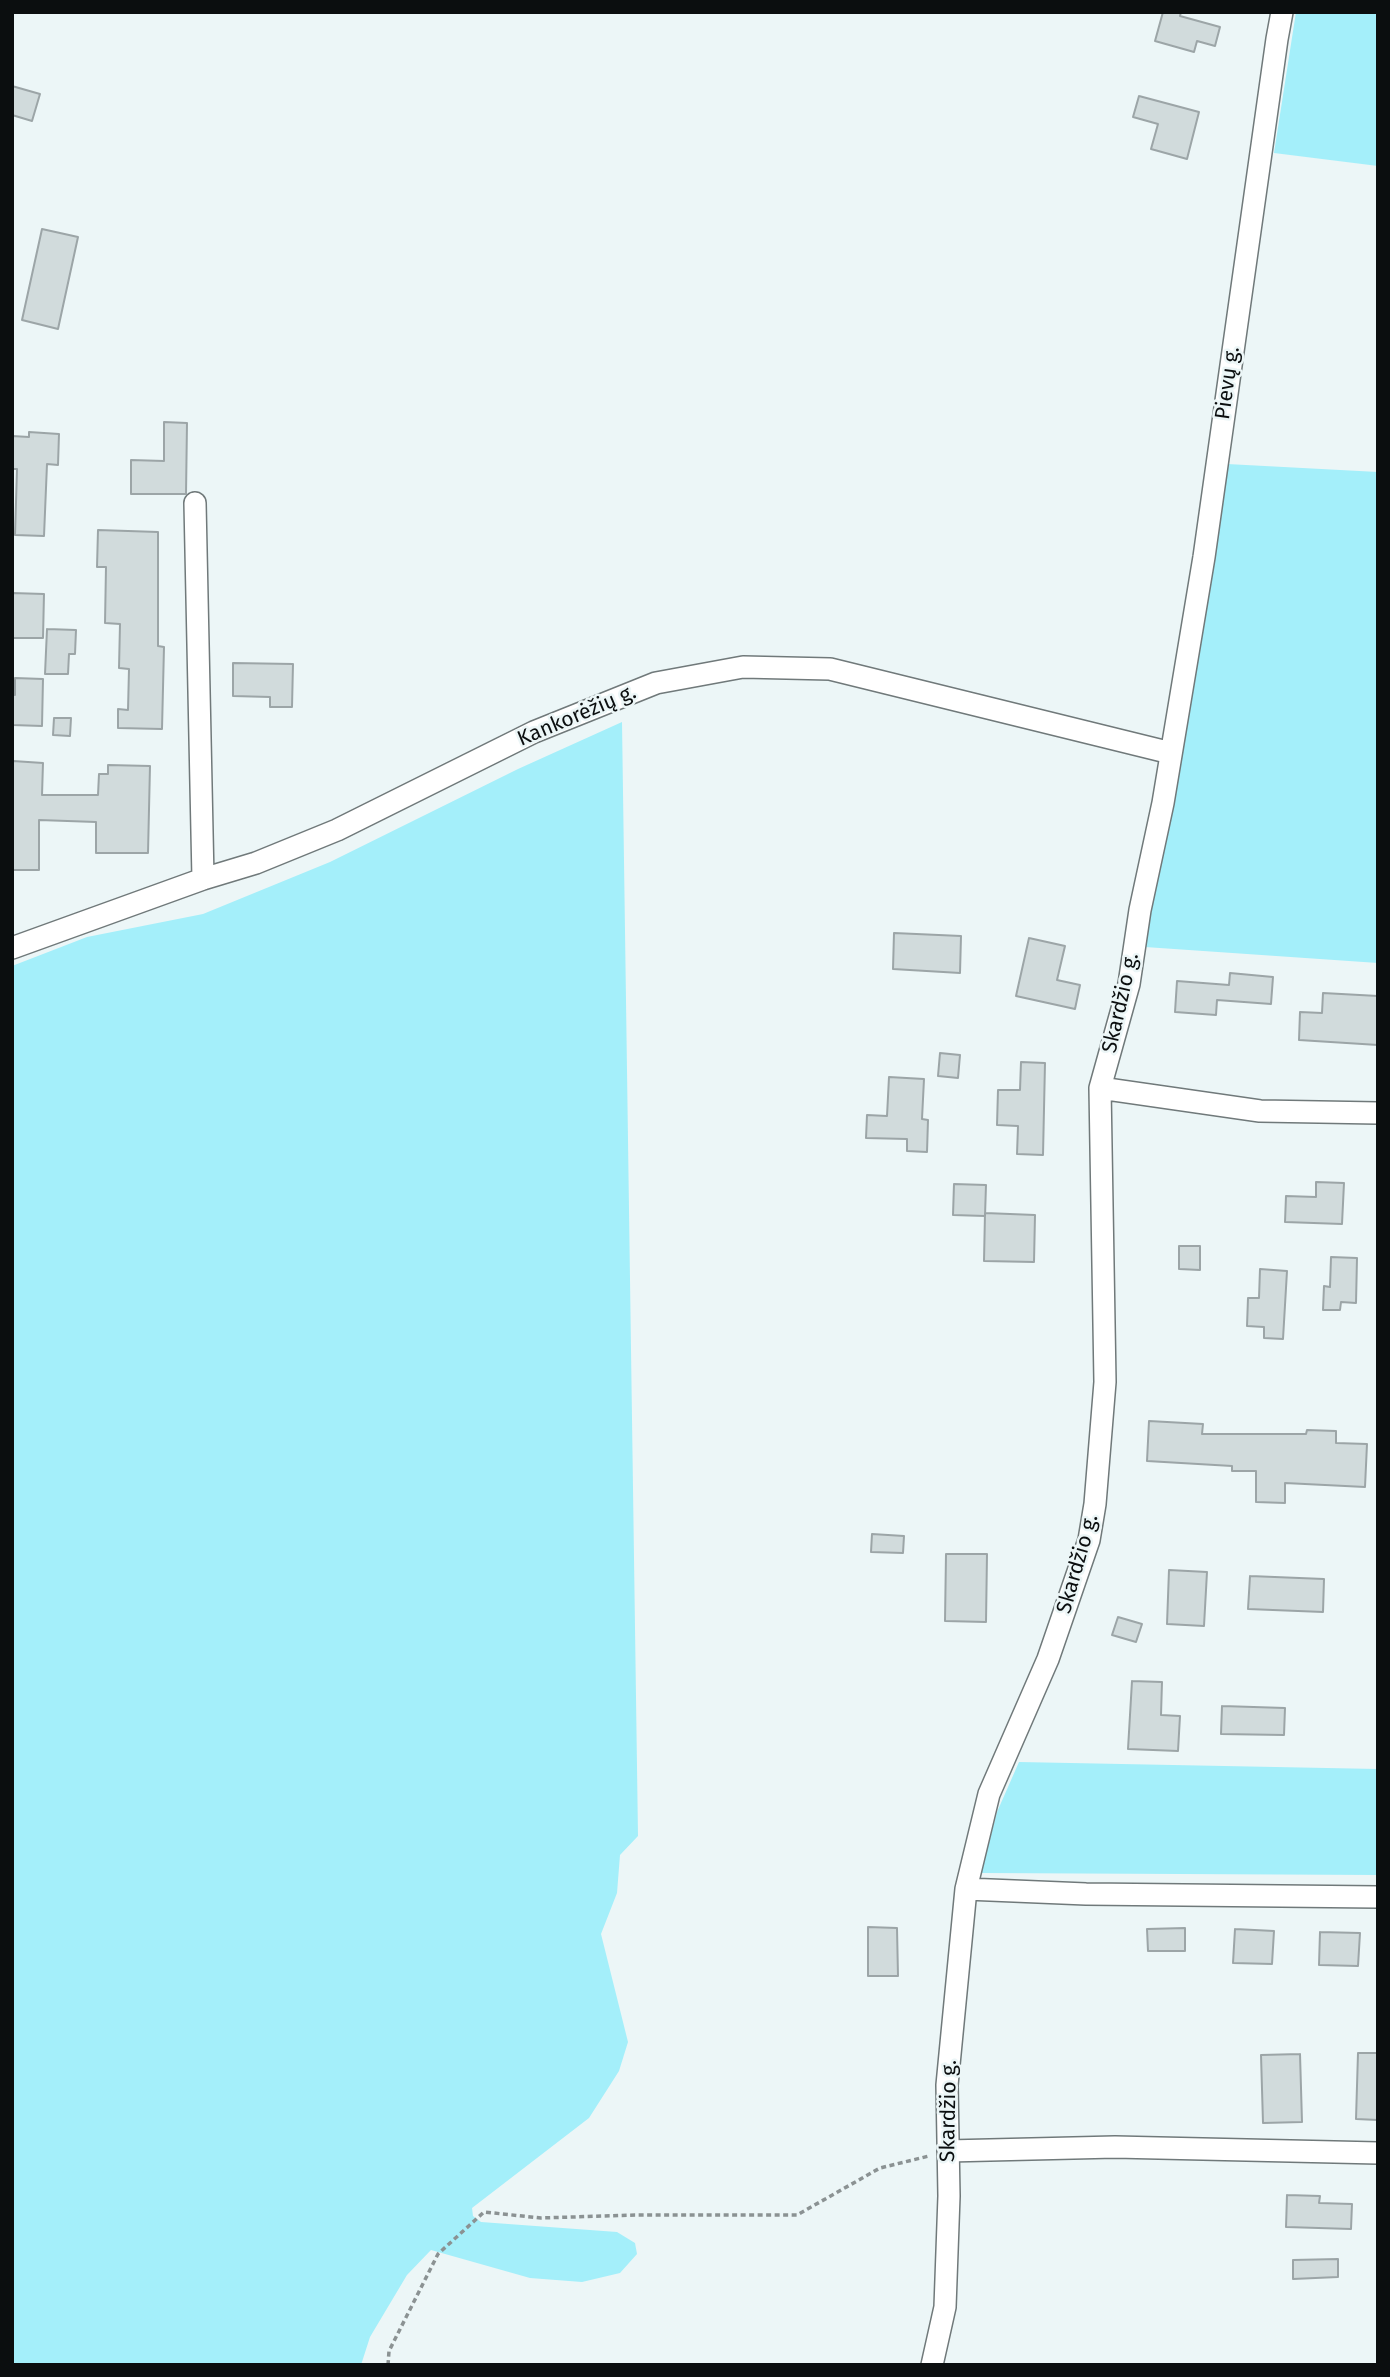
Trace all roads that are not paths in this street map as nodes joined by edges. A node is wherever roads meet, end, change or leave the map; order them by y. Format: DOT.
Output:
graph roads {
  1 [pos="1282,12"];
  2 [pos="195,503"];
  3 [pos="1171,753"];
  4 [pos="203,879"];
  5 [pos="12,948"];
  6 [pos="1100,1088"];
  7 [pos="1378,1113"];
  8 [pos="966,1889"];
  9 [pos="1378,1898"];
  10 [pos="948,2151"];
  11 [pos="1378,2153"];
  12 [pos="932,2365"];
  1 -- 3 [label="street, Pievų g."];
  2 -- 4 [label="street"];
  3 -- 4 [label="street, Kankorėžių g."];
  3 -- 6 [label="street, Skardžio g."];
  4 -- 5 [label="street, Kankorėžių g."];
  6 -- 7 [label="street"];
  6 -- 8 [label="street, Skardžio g."];
  8 -- 9 [label="street"];
  8 -- 10 [label="street, Skardžio g."];
  10 -- 11 [label="street"];
  10 -- 12 [label="street, Skardžio g."];
}
